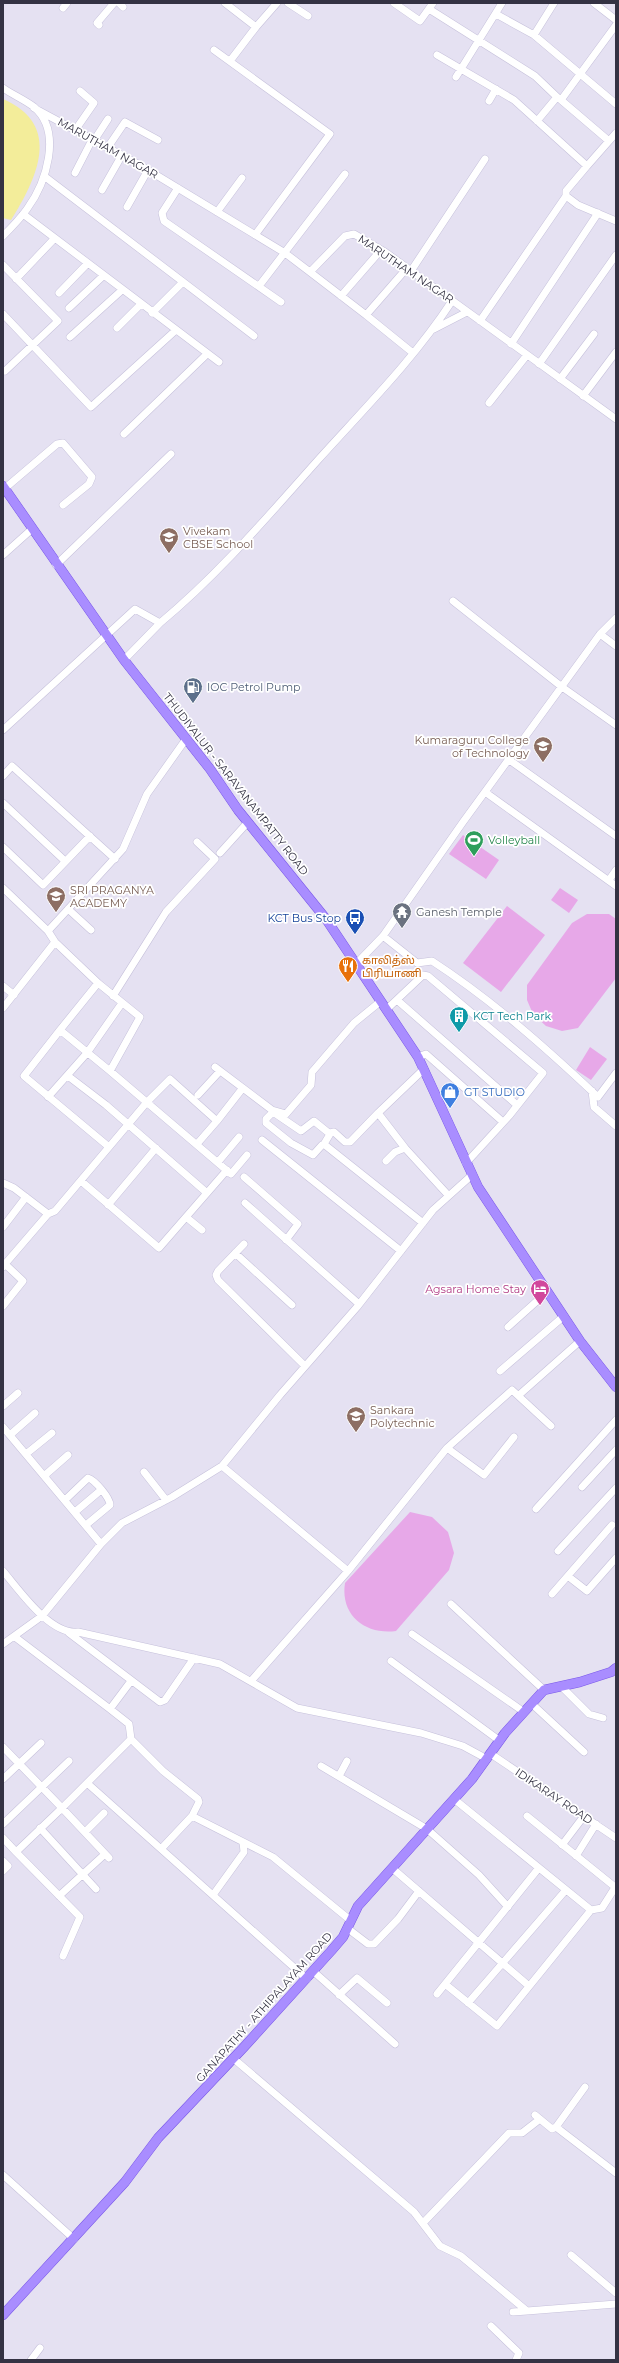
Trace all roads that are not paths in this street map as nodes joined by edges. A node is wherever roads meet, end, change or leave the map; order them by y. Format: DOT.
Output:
graph roads {
  1 [pos="114,3"];
  2 [pos="225,3"];
  3 [pos="277,3"];
  4 [pos="288,3"];
  5 [pos="394,3"];
  6 [pos="502,3"];
  7 [pos="554,3"];
  8 [pos="594,3"];
  9 [pos="431,6"];
  10 [pos="496,14"];
  11 [pos="308,16"];
  12 [pos="616,20"];
  13 [pos="616,25"];
  14 [pos="99,26"];
  15 [pos="256,27"];
  16 [pos="534,35"];
  17 [pos="479,40"];
  18 [pos="214,50"];
  19 [pos="437,55"];
  20 [pos="230,61"];
  21 [pos="461,69"];
  22 [pos="580,74"];
  23 [pos="456,77"];
  24 [pos="496,89"];
  25 [pos="4,90"];
  26 [pos="80,90"];
  27 [pos="559,99"];
  28 [pos="489,101"];
  29 [pos="616,104"];
  30 [pos="34,108"];
  31 [pos="108,119"];
  32 [pos="537,121"];
  33 [pos="76,129"];
  34 [pos="616,133"];
  35 [pos="94,139"];
  36 [pos="158,140"];
  37 [pos="609,141"];
  38 [pos="108,147"];
  39 [pos="122,155"];
  40 [pos="485,159"];
  41 [pos="587,166"];
  42 [pos="148,170"];
  43 [pos="75,172"];
  44 [pos="345,174"];
  45 [pos="44,176"];
  46 [pos="242,178"];
  47 [pos="178,188"];
  48 [pos="102,190"];
  49 [pos="566,196"];
  50 [pos="127,206"];
  51 [pos="217,212"];
  52 [pos="598,213"];
  53 [pos="23,214"];
  54 [pos="616,221"];
  55 [pos="5,231"];
  56 [pos="255,235"];
  57 [pos="54,239"];
  58 [pos="381,250"];
  59 [pos="286,253"];
  60 [pos="616,255"];
  61 [pos="87,264"];
  62 [pos="3,265"];
  63 [pos="409,270"];
  64 [pos="310,272"];
  65 [pos="103,276"];
  66 [pos="16,279"];
  67 [pos="183,282"];
  68 [pos="259,286"];
  69 [pos="122,290"];
  70 [pos="59,293"];
  71 [pos="341,296"];
  72 [pos="452,301"];
  73 [pos="281,302"];
  74 [pos="141,304"];
  75 [pos="69,308"];
  76 [pos="467,312"];
  77 [pos="152,313"];
  78 [pos="366,315"];
  79 [pos="5,320"];
  80 [pos="480,321"];
  81 [pos="117,328"];
  82 [pos="434,329"];
  83 [pos="176,330"];
  84 [pos="594,334"];
  85 [pos="254,336"];
  86 [pos="70,337"];
  87 [pos="511,344"];
  88 [pos="32,345"];
  89 [pos="616,352"];
  90 [pos="413,353"];
  91 [pos="207,354"];
  92 [pos="527,355"];
  93 [pos="218,362"];
  94 [pos="539,364"];
  95 [pos="5,371"];
  96 [pos="560,379"];
  97 [pos="583,396"];
  98 [pos="489,403"];
  99 [pos="613,418"];
  100 [pos="124,434"];
  101 [pos="171,454"];
  102 [pos="4,488"];
  103 [pos="63,505"];
  104 [pos="32,529"];
  105 [pos="3,554"];
  106 [pos="56,564"];
  107 [pos="453,601"];
  108 [pos="616,618"];
  109 [pos="160,623"];
  110 [pos="106,634"];
  111 [pos="600,634"];
  112 [pos="616,646"];
  113 [pos="124,660"];
  114 [pos="562,687"];
  115 [pos="616,725"];
  116 [pos="3,730"];
  117 [pos="186,739"];
  118 [pos="508,759"];
  119 [pos="3,776"];
  120 [pos="485,792"];
  121 [pos="3,803"];
  122 [pos="248,822"];
  123 [pos="90,836"];
  124 [pos="616,836"];
  125 [pos="197,842"];
  126 [pos="3,847"];
  127 [pos="220,853"];
  128 [pos="115,858"];
  129 [pos="65,862"];
  130 [pos="616,870"];
  131 [pos="609,880"];
  132 [pos="616,886"];
  133 [pos="3,888"];
  134 [pos="68,909"];
  135 [pos="91,930"];
  136 [pos="48,931"];
  137 [pos="383,936"];
  138 [pos="55,942"];
  139 [pos="356,964"];
  140 [pos="98,983"];
  141 [pos="3,986"];
  142 [pos="14,995"];
  143 [pos="113,996"];
  144 [pos="397,1000"];
  145 [pos="381,1001"];
  146 [pos="122,1003"];
  147 [pos="3,1008"];
  148 [pos="386,1009"];
  149 [pos="60,1030"];
  150 [pos="87,1053"];
  151 [pos="418,1057"];
  152 [pos="424,1069"];
  153 [pos="110,1071"];
  154 [pos="616,1073"];
  155 [pos="68,1076"];
  156 [pos="242,1089"];
  157 [pos="198,1095"];
  158 [pos="48,1097"];
  159 [pos="596,1098"];
  160 [pos="147,1102"];
  161 [pos="517,1105"];
  162 [pos="378,1113"];
  163 [pos="217,1121"];
  164 [pos="503,1122"];
  165 [pos="129,1124"];
  166 [pos="616,1126"];
  167 [pos="301,1131"];
  168 [pos="330,1133"];
  169 [pos="239,1137"];
  170 [pos="262,1140"];
  171 [pos="291,1143"];
  172 [pos="197,1144"];
  173 [pos="324,1144"];
  174 [pos="109,1147"];
  175 [pos="156,1148"];
  176 [pos="405,1148"];
  177 [pos="247,1155"];
  178 [pos="386,1161"];
  179 [pos="218,1162"];
  180 [pos="466,1162"];
  181 [pos="227,1170"];
  182 [pos="472,1175"];
  183 [pos="244,1177"];
  184 [pos="81,1181"];
  185 [pos="3,1183"];
  186 [pos="207,1193"];
  187 [pos="448,1195"];
  188 [pos="26,1197"];
  189 [pos="245,1203"];
  190 [pos="108,1205"];
  191 [pos="48,1214"];
  192 [pos="186,1217"];
  193 [pos="423,1223"];
  194 [pos="3,1227"];
  195 [pos="202,1230"];
  196 [pos="286,1240"];
  197 [pos="244,1244"];
  198 [pos="401,1250"];
  199 [pos="235,1254"];
  200 [pos="4,1265"];
  201 [pos="547,1292"];
  202 [pos="359,1304"];
  203 [pos="292,1305"];
  204 [pos="3,1306"];
  205 [pos="564,1316"];
  206 [pos="508,1327"];
  207 [pos="580,1341"];
  208 [pos="305,1366"];
  209 [pos="500,1371"];
  210 [pos="616,1387"];
  211 [pos="18,1393"];
  212 [pos="519,1394"];
  213 [pos="3,1406"];
  214 [pos="35,1413"];
  215 [pos="616,1420"];
  216 [pos="551,1426"];
  217 [pos="3,1427"];
  218 [pos="52,1433"];
  219 [pos="10,1435"];
  220 [pos="514,1437"];
  221 [pos="447,1448"];
  222 [pos="616,1450"];
  223 [pos="26,1454"];
  224 [pos="68,1455"];
  225 [pos="222,1466"];
  226 [pos="144,1472"];
  227 [pos="44,1476"];
  228 [pos="582,1487"];
  229 [pos="616,1488"];
  230 [pos="101,1490"];
  231 [pos="65,1500"];
  232 [pos="166,1500"];
  233 [pos="536,1509"];
  234 [pos="75,1512"];
  235 [pos="86,1525"];
  236 [pos="615,1525"];
  237 [pos="101,1544"];
  238 [pos="558,1551"];
  239 [pos="616,1558"];
  240 [pos="3,1571"];
  241 [pos="348,1571"];
  242 [pos="569,1577"];
  243 [pos="552,1594"];
  244 [pos="451,1604"];
  245 [pos="42,1616"];
  246 [pos="69,1633"];
  247 [pos="412,1634"];
  248 [pos="14,1637"];
  249 [pos="4,1642"];
  250 [pos="194,1658"];
  251 [pos="391,1661"];
  252 [pos="616,1668"];
  253 [pos="131,1681"];
  254 [pos="251,1681"];
  255 [pos="561,1686"];
  256 [pos="544,1690"];
  257 [pos="532,1704"];
  258 [pos="110,1709"];
  259 [pos="524,1712"];
  260 [pos="603,1718"];
  261 [pos="131,1738"];
  262 [pos="500,1741"];
  263 [pos="41,1743"];
  264 [pos="3,1746"];
  265 [pos="584,1752"];
  266 [pos="489,1756"];
  267 [pos="69,1761"];
  268 [pos="347,1761"];
  269 [pos="19,1764"];
  270 [pos="321,1766"];
  271 [pos="338,1776"];
  272 [pos="3,1779"];
  273 [pos="87,1784"];
  274 [pos="41,1786"];
  275 [pos="454,1800"];
  276 [pos="62,1808"];
  277 [pos="104,1813"];
  278 [pos="192,1816"];
  279 [pos="527,1816"];
  280 [pos="584,1816"];
  281 [pos="3,1824"];
  282 [pos="596,1824"];
  283 [pos="40,1828"];
  284 [pos="427,1829"];
  285 [pos="85,1832"];
  286 [pos="3,1838"];
  287 [pos="616,1838"];
  288 [pos="243,1842"];
  289 [pos="562,1845"];
  290 [pos="161,1849"];
  291 [pos="16,1852"];
  292 [pos="576,1856"];
  293 [pos="3,1861"];
  294 [pos="392,1868"];
  295 [pos="538,1869"];
  296 [pos="3,1871"];
  297 [pos="83,1874"];
  298 [pos="616,1886"];
  299 [pos="96,1889"];
  300 [pos="419,1891"];
  301 [pos="565,1891"];
  302 [pos="213,1895"];
  303 [pos="59,1896"];
  304 [pos="508,1906"];
  305 [pos="591,1910"];
  306 [pos="348,1924"];
  307 [pos="478,1942"];
  308 [pos="63,1956"];
  309 [pos="502,1963"];
  310 [pos="310,1975"];
  311 [pos="445,1984"];
  312 [pos="529,1986"];
  313 [pos="437,1994"];
  314 [pos="340,1995"];
  315 [pos="387,2003"];
  316 [pos="468,2003"];
  317 [pos="395,2044"];
  318 [pos="234,2059"];
  319 [pos="586,2086"];
  320 [pos="556,2127"];
  321 [pos="616,2173"];
  322 [pos="3,2174"];
  323 [pos="424,2222"];
  324 [pos="74,2238"];
  325 [pos="570,2255"];
  326 [pos="616,2293"];
  327 [pos="616,2304"];
  328 [pos="527,2311"];
  329 [pos="513,2312"];
  330 [pos="3,2315"];
  331 [pos="492,2326"];
  332 [pos="40,2348"];
  333 [pos="31,2360"];
  334 [pos="516,2360"];
  1 -- 14 [label="street"];
  2 -- 15 [label="street"];
  3 -- 15 [label="street"];
  4 -- 11 [label="street"];
  5 -- 9 [label="street"];
  6 -- 10 [label="street"];
  7 -- 16 [label="street"];
  8 -- 12 [label="street"];
  9 -- 17 [label="street"];
  10 -- 16 [label="street"];
  10 -- 17 [label="street"];
  13 -- 22 [label="street"];
  15 -- 20 [label="street"];
  16 -- 22 [label="street"];
  17 -- 21 [label="street"];
  17 -- 27 [label="street"];
  18 -- 20 [label="street"];
  19 -- 21 [label="street"];
  20 -- 56 [label="street"];
  21 -- 23 [label="street"];
  21 -- 24 [label="street"];
  22 -- 27 [label="street"];
  22 -- 29 [label="street"];
  24 -- 28 [label="street"];
  24 -- 32 [label="street"];
  25 -- 30 [label="street, MARUTHAM NAGAR"];
  26 -- 33 [label="street"];
  27 -- 32 [label="street"];
  27 -- 37 [label="street"];
  30 -- 33 [label="street, MARUTHAM NAGAR"];
  30 -- 45 [label="street"];
  31 -- 35 [label="street"];
  32 -- 41 [label="street"];
  33 -- 35 [label="street, MARUTHAM NAGAR"];
  34 -- 37 [label="street"];
  35 -- 38 [label="street, MARUTHAM NAGAR"];
  35 -- 43 [label="street"];
  36 -- 38 [label="street"];
  37 -- 41 [label="street"];
  38 -- 39 [label="street, MARUTHAM NAGAR"];
  39 -- 42 [label="street, MARUTHAM NAGAR"];
  39 -- 48 [label="street"];
  40 -- 63 [label="street"];
  41 -- 49 [label="street"];
  42 -- 47 [label="street, MARUTHAM NAGAR"];
  42 -- 50 [label="street"];
  44 -- 59 [label="street"];
  45 -- 53 [label="street"];
  45 -- 67 [label="street"];
  46 -- 51 [label="street"];
  47 -- 51 [label="street, MARUTHAM NAGAR"];
  47 -- 68 [label="street"];
  49 -- 52 [label="street"];
  49 -- 80 [label="street"];
  51 -- 56 [label="street, MARUTHAM NAGAR"];
  52 -- 54 [label="street"];
  52 -- 87 [label="street"];
  53 -- 55 [label="street"];
  53 -- 57 [label="street"];
  56 -- 59 [label="street, MARUTHAM NAGAR"];
  57 -- 61 [label="street"];
  57 -- 66 [label="street"];
  58 -- 63 [label="street, MARUTHAM NAGAR"];
  58 -- 64 [label="street, MARUTHAM NAGAR"];
  58 -- 71 [label="street"];
  59 -- 64 [label="street, MARUTHAM NAGAR"];
  59 -- 68 [label="street"];
  60 -- 94 [label="street"];
  61 -- 65 [label="street"];
  61 -- 70 [label="street"];
  62 -- 66 [label="street"];
  63 -- 72 [label="street, MARUTHAM NAGAR"];
  63 -- 78 [label="street"];
  64 -- 71 [label="street"];
  65 -- 69 [label="street"];
  65 -- 75 [label="street"];
  66 -- 88 [label="street"];
  67 -- 77 [label="street"];
  67 -- 85 [label="street"];
  68 -- 73 [label="street"];
  69 -- 74 [label="street"];
  69 -- 86 [label="street"];
  71 -- 78 [label="street"];
  72 -- 76 [label="street, MARUTHAM NAGAR"];
  72 -- 82 [label="street"];
  74 -- 77 [label="street"];
  74 -- 81 [label="street"];
  76 -- 80 [label="street, MARUTHAM NAGAR"];
  76 -- 82 [label="street"];
  77 -- 83 [label="street"];
  78 -- 90 [label="street"];
  79 -- 88 [label="street"];
  80 -- 87 [label="street, MARUTHAM NAGAR"];
  82 -- 90 [label="street"];
  83 -- 88 [label="street"];
  83 -- 91 [label="street"];
  84 -- 96 [label="street"];
  87 -- 92 [label="street, MARUTHAM NAGAR"];
  88 -- 95 [label="street"];
  89 -- 97 [label="street"];
  90 -- 109 [label="street"];
  91 -- 93 [label="street"];
  91 -- 100 [label="street"];
  92 -- 94 [label="street, MARUTHAM NAGAR"];
  92 -- 98 [label="street"];
  94 -- 96 [label="street, MARUTHAM NAGAR"];
  96 -- 97 [label="street, MARUTHAM NAGAR"];
  97 -- 99 [label="street, MARUTHAM NAGAR"];
  101 -- 106 [label="street"];
  102 -- 103 [label="street"];
  102 -- 104 [label="main road, THUDIYALUR - SARAVANAMPATTY ROAD"];
  104 -- 105 [label="street"];
  104 -- 106 [label="main road, THUDIYALUR - SARAVANAMPATTY ROAD"];
  106 -- 110 [label="main road, THUDIYALUR - SARAVANAMPATTY ROAD"];
  107 -- 114 [label="street"];
  108 -- 111 [label="street"];
  109 -- 110 [label="street"];
  109 -- 113 [label="street"];
  110 -- 113 [label="main road, THUDIYALUR - SARAVANAMPATTY ROAD"];
  110 -- 116 [label="street"];
  111 -- 112 [label="street"];
  111 -- 114 [label="street"];
  113 -- 117 [label="main road, THUDIYALUR - SARAVANAMPATTY ROAD"];
  114 -- 115 [label="street"];
  114 -- 118 [label="street"];
  117 -- 122 [label="main road, THUDIYALUR - SARAVANAMPATTY ROAD"];
  117 -- 128 [label="street"];
  118 -- 120 [label="street"];
  118 -- 124 [label="street"];
  119 -- 123 [label="street"];
  120 -- 131 [label="street"];
  120 -- 137 [label="street"];
  121 -- 129 [label="street"];
  122 -- 127 [label="street"];
  122 -- 139 [label="main road, THUDIYALUR - SARAVANAMPATTY ROAD"];
  123 -- 128 [label="street"];
  123 -- 129 [label="street"];
  125 -- 143 [label="street"];
  126 -- 129 [label="street"];
  128 -- 134 [label="street"];
  130 -- 131 [label="street"];
  131 -- 132 [label="street"];
  133 -- 136 [label="street"];
  134 -- 135 [label="street"];
  134 -- 136 [label="street"];
  136 -- 138 [label="street"];
  137 -- 139 [label="street"];
  137 -- 159 [label="street"];
  138 -- 140 [label="street"];
  138 -- 142 [label="street"];
  139 -- 145 [label="main road, THUDIYALUR - SARAVANAMPATTY ROAD"];
  140 -- 143 [label="street"];
  140 -- 149 [label="street"];
  141 -- 142 [label="street"];
  142 -- 147 [label="street"];
  143 -- 146 [label="street"];
  144 -- 148 [label="street"];
  144 -- 161 [label="street"];
  144 -- 161 [label="street"];
  145 -- 148 [label="main road, THUDIYALUR - SARAVANAMPATTY ROAD"];
  145 -- 156 [label="street"];
  146 -- 150 [label="street"];
  146 -- 153 [label="street"];
  148 -- 151 [label="main road, THUDIYALUR - SARAVANAMPATTY ROAD"];
  149 -- 150 [label="street"];
  149 -- 158 [label="street"];
  150 -- 153 [label="street"];
  150 -- 155 [label="street"];
  151 -- 152 [label="main road, THUDIYALUR - SARAVANAMPATTY ROAD"];
  151 -- 164 [label="street"];
  152 -- 162 [label="street"];
  152 -- 180 [label="main road, THUDIYALUR - SARAVANAMPATTY ROAD"];
  153 -- 160 [label="street"];
  154 -- 159 [label="street"];
  155 -- 158 [label="street"];
  155 -- 165 [label="street"];
  156 -- 157 [label="street"];
  156 -- 163 [label="street"];
  158 -- 174 [label="street"];
  159 -- 166 [label="street"];
  160 -- 163 [label="street"];
  160 -- 165 [label="street"];
  160 -- 172 [label="street"];
  161 -- 164 [label="street"];
  162 -- 168 [label="street"];
  162 -- 176 [label="street"];
  163 -- 172 [label="street"];
  164 -- 180 [label="street"];
  165 -- 174 [label="street"];
  165 -- 175 [label="street"];
  167 -- 168 [label="street"];
  167 -- 171 [label="street"];
  167 -- 171 [label="street"];
  168 -- 173 [label="street"];
  169 -- 179 [label="street"];
  170 -- 198 [label="street"];
  171 -- 173 [label="street"];
  172 -- 179 [label="street"];
  173 -- 193 [label="street"];
  174 -- 184 [label="street"];
  175 -- 186 [label="street"];
  175 -- 190 [label="street"];
  176 -- 178 [label="street"];
  176 -- 187 [label="street"];
  177 -- 181 [label="street"];
  179 -- 181 [label="street"];
  180 -- 182 [label="main road, THUDIYALUR - SARAVANAMPATTY ROAD"];
  181 -- 186 [label="street"];
  182 -- 187 [label="street"];
  182 -- 201 [label="main road, THUDIYALUR - SARAVANAMPATTY ROAD"];
  183 -- 196 [label="street"];
  184 -- 190 [label="street"];
  184 -- 191 [label="street"];
  185 -- 188 [label="street"];
  186 -- 192 [label="street"];
  187 -- 193 [label="street"];
  188 -- 191 [label="street"];
  188 -- 194 [label="street"];
  189 -- 196 [label="street"];
  190 -- 192 [label="street"];
  191 -- 200 [label="street"];
  192 -- 195 [label="street"];
  193 -- 198 [label="street"];
  196 -- 202 [label="street"];
  197 -- 199 [label="street"];
  198 -- 202 [label="street"];
  199 -- 203 [label="street"];
  199 -- 208 [label="street"];
  200 -- 204 [label="street"];
  201 -- 205 [label="main road, THUDIYALUR - SARAVANAMPATTY ROAD"];
  201 -- 206 [label="street"];
  202 -- 208 [label="street"];
  205 -- 207 [label="main road, THUDIYALUR - SARAVANAMPATTY ROAD"];
  205 -- 209 [label="street"];
  207 -- 210 [label="main road, THUDIYALUR - SARAVANAMPATTY ROAD"];
  207 -- 212 [label="street"];
  208 -- 225 [label="street"];
  211 -- 213 [label="street"];
  212 -- 216 [label="street"];
  212 -- 221 [label="street"];
  214 -- 219 [label="street"];
  215 -- 233 [label="street"];
  217 -- 219 [label="street"];
  218 -- 223 [label="street"];
  219 -- 223 [label="street"];
  220 -- 221 [label="street"];
  221 -- 241 [label="street"];
  222 -- 228 [label="street"];
  223 -- 227 [label="street"];
  224 -- 227 [label="street"];
  225 -- 232 [label="street"];
  225 -- 241 [label="street"];
  226 -- 232 [label="street"];
  227 -- 231 [label="street"];
  229 -- 238 [label="street"];
  230 -- 231 [label="street"];
  230 -- 234 [label="street"];
  230 -- 235 [label="street"];
  231 -- 234 [label="street"];
  232 -- 237 [label="street"];
  234 -- 235 [label="street"];
  235 -- 237 [label="street"];
  236 -- 242 [label="street"];
  237 -- 245 [label="street"];
  239 -- 242 [label="street"];
  240 -- 245 [label="street"];
  241 -- 254 [label="street"];
  242 -- 243 [label="street"];
  244 -- 256 [label="street"];
  245 -- 246 [label="street"];
  245 -- 248 [label="street"];
  246 -- 250 [label="street, IDIKARAY ROAD"];
  246 -- 253 [label="street"];
  247 -- 259 [label="street"];
  248 -- 249 [label="street"];
  248 -- 258 [label="street"];
  250 -- 253 [label="street"];
  250 -- 254 [label="street, IDIKARAY ROAD"];
  251 -- 262 [label="street"];
  252 -- 255 [label="main road"];
  253 -- 258 [label="street"];
  254 -- 266 [label="street, IDIKARAY ROAD"];
  255 -- 256 [label="main road"];
  255 -- 260 [label="street"];
  256 -- 257 [label="main road, GANAPATHY - ATHIPALAYAM ROAD"];
  257 -- 259 [label="main road, GANAPATHY - ATHIPALAYAM ROAD"];
  257 -- 265 [label="street"];
  258 -- 261 [label="street"];
  259 -- 262 [label="main road, GANAPATHY - ATHIPALAYAM ROAD"];
  261 -- 273 [label="street"];
  261 -- 278 [label="street"];
  262 -- 266 [label="main road, GANAPATHY - ATHIPALAYAM ROAD"];
  263 -- 269 [label="street"];
  264 -- 269 [label="street"];
  266 -- 275 [label="main road, GANAPATHY - ATHIPALAYAM ROAD"];
  266 -- 280 [label="street, IDIKARAY ROAD"];
  267 -- 274 [label="street"];
  268 -- 271 [label="street"];
  269 -- 272 [label="street"];
  269 -- 274 [label="street"];
  270 -- 271 [label="street"];
  271 -- 284 [label="street"];
  273 -- 276 [label="street"];
  273 -- 290 [label="street"];
  274 -- 276 [label="street"];
  274 -- 281 [label="street"];
  275 -- 284 [label="main road, GANAPATHY - ATHIPALAYAM ROAD"];
  275 -- 295 [label="street"];
  276 -- 283 [label="street"];
  276 -- 285 [label="street"];
  277 -- 285 [label="street"];
  278 -- 288 [label="street"];
  278 -- 290 [label="street"];
  279 -- 289 [label="street"];
  280 -- 282 [label="street, IDIKARAY ROAD"];
  280 -- 289 [label="street"];
  282 -- 287 [label="street, IDIKARAY ROAD"];
  282 -- 292 [label="street"];
  283 -- 291 [label="street"];
  283 -- 297 [label="street"];
  284 -- 294 [label="main road, GANAPATHY - ATHIPALAYAM ROAD"];
  284 -- 304 [label="street"];
  285 -- 297 [label="street"];
  286 -- 291 [label="street"];
  288 -- 302 [label="street"];
  288 -- 306 [label="street"];
  289 -- 292 [label="street"];
  290 -- 302 [label="street"];
  291 -- 303 [label="street"];
  292 -- 298 [label="street"];
  293 -- 296 [label="street"];
  294 -- 300 [label="street"];
  294 -- 306 [label="main road, GANAPATHY - ATHIPALAYAM ROAD"];
  295 -- 301 [label="street"];
  295 -- 304 [label="street"];
  297 -- 299 [label="street"];
  297 -- 303 [label="street"];
  298 -- 305 [label="street"];
  300 -- 306 [label="street"];
  300 -- 307 [label="street"];
  301 -- 305 [label="street"];
  301 -- 309 [label="street"];
  302 -- 310 [label="street"];
  303 -- 308 [label="street"];
  304 -- 307 [label="street"];
  305 -- 312 [label="street"];
  306 -- 310 [label="main road, GANAPATHY - ATHIPALAYAM ROAD"];
  307 -- 309 [label="street"];
  307 -- 311 [label="street"];
  309 -- 312 [label="street"];
  309 -- 316 [label="street"];
  310 -- 314 [label="street"];
  310 -- 318 [label="main road, GANAPATHY - ATHIPALAYAM ROAD"];
  311 -- 313 [label="street"];
  311 -- 316 [label="street"];
  312 -- 316 [label="street"];
  314 -- 315 [label="street"];
  314 -- 317 [label="street"];
  318 -- 323 [label="street"];
  318 -- 324 [label="main road, GANAPATHY - ATHIPALAYAM ROAD"];
  319 -- 320 [label="street"];
  320 -- 321 [label="street"];
  320 -- 323 [label="street"];
  322 -- 324 [label="street"];
  323 -- 328 [label="street"];
  324 -- 330 [label="main road, GANAPATHY - ATHIPALAYAM ROAD"];
  325 -- 326 [label="street"];
  327 -- 328 [label="street"];
  328 -- 329 [label="street"];
  331 -- 334 [label="street"];
  332 -- 333 [label="street"];
}
